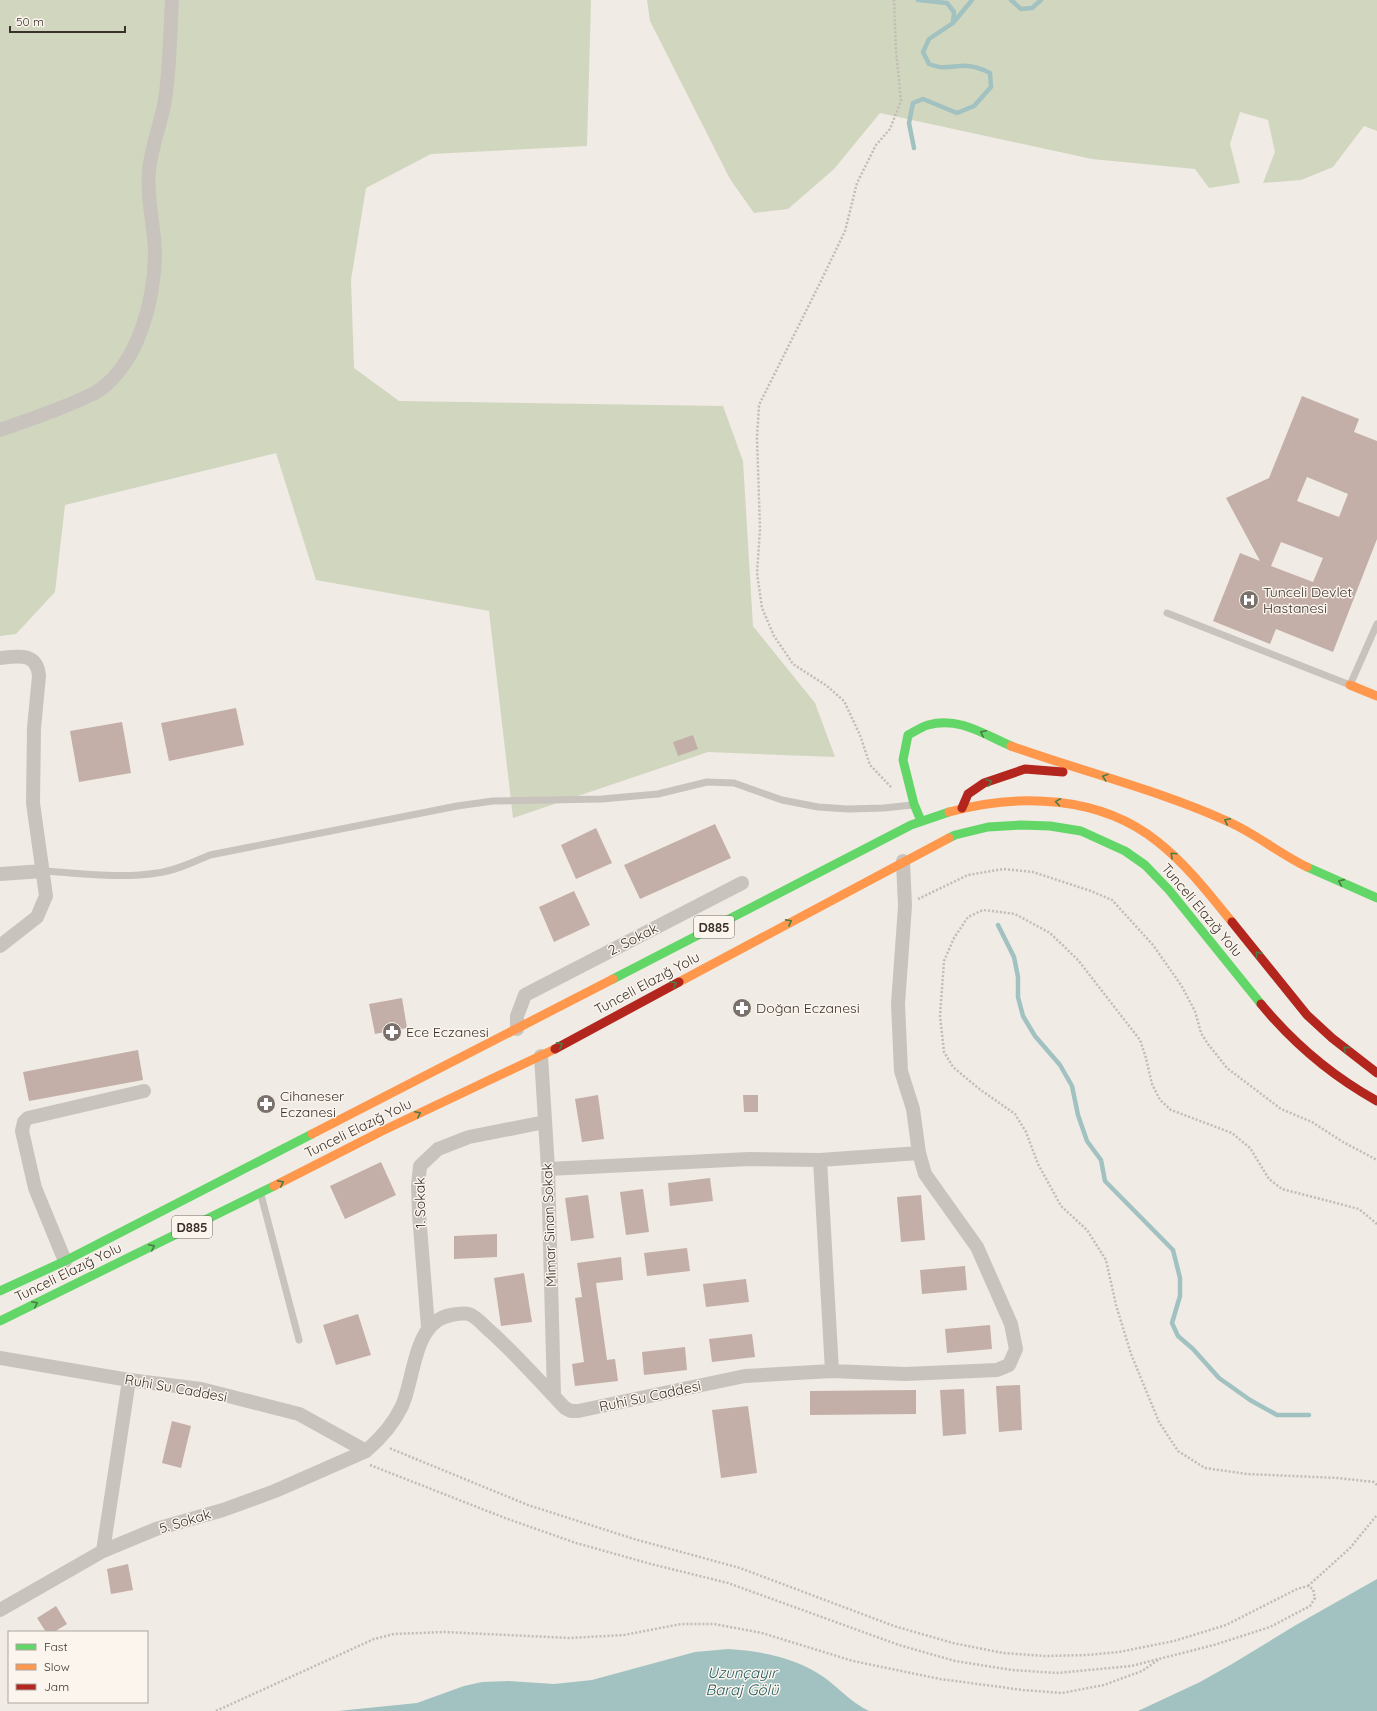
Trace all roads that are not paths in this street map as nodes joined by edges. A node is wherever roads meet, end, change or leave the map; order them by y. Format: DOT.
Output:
graph roads {
  1 [pos="172,0"];
  2 [pos="0,430"];
  3 [pos="1166,613"];
  4 [pos="1377,624"];
  5 [pos="0,658"];
  6 [pos="1370,683"];
  7 [pos="1350,686"];
  8 [pos="1377,696"];
  9 [pos="914,804"];
  10 [pos="1160,805"];
  11 [pos="962,808"];
  12 [pos="921,821"];
  13 [pos="903,861"];
  14 [pos="43,871"];
  15 [pos="0,874"];
  16 [pos="742,884"];
  17 [pos="1377,898"];
  18 [pos="2,943"];
  19 [pos="517,1029"];
  20 [pos="541,1056"];
  21 [pos="1377,1073"];
  22 [pos="144,1091"];
  23 [pos="1377,1101"];
  24 [pos="545,1122"];
  25 [pos="919,1153"];
  26 [pos="820,1160"];
  27 [pos="548,1169"];
  28 [pos="260,1193"];
  29 [pos="65,1261"];
  30 [pos="0,1290"];
  31 [pos="0,1321"];
  32 [pos="428,1328"];
  33 [pos="299,1340"];
  34 [pos="0,1358"];
  35 [pos="832,1371"];
  36 [pos="129,1380"];
  37 [pos="554,1395"];
  38 [pos="371,1447"];
  39 [pos="103,1551"];
  40 [pos="0,1610"];
  1 -- 2 [label="street"];
  3 -- 7 [label="lane"];
  4 -- 7 [label="lane"];
  5 -- 14 [label="street"];
  6 -- 7 [label="main road"];
  7 -- 8 [label="main road"];
  9 -- 12 [label="main road"];
  9 -- 14 [label="lane"];
  17 -- 9 [label="main road, one-way"];
  11 -- 10 [label="main road, one-way"];
  11 -- 12 [label="main road, Tunceli Elazığ Yolu / D885"];
  21 -- 11 [label="main road, Tunceli Elazığ Yolu / D885, one-way"];
  12 -- 19 [label="main road, Tunceli Elazığ Yolu / D885"];
  20 -- 13 [label="main road, Tunceli Elazığ Yolu / D885, one-way"];
  13 -- 23 [label="main road, Tunceli Elazığ Yolu / D885"];
  13 -- 25 [label="street, Ruhi Su Caddesi"];
  14 -- 15 [label="street"];
  14 -- 18 [label="street"];
  16 -- 19 [label="street, 2. Sokak"];
  19 -- 29 [label="main road, Tunceli Elazığ Yolu / D885"];
  20 -- 24 [label="street, Mimar Sinan Sokak"];
  28 -- 20 [label="main road, Tunceli Elazığ Yolu / D885, one-way"];
  22 -- 29 [label="street"];
  24 -- 27 [label="street, Mimar Sinan Sokak"];
  24 -- 32 [label="street, 1. Sokak"];
  25 -- 26 [label="street"];
  25 -- 35 [label="street, Ruhi Su Caddesi"];
  26 -- 27 [label="street"];
  26 -- 35 [label="street"];
  27 -- 37 [label="street, Mimar Sinan Sokak"];
  31 -- 28 [label="main road, Tunceli Elazığ Yolu / D885, one-way"];
  28 -- 33 [label="lane"];
  29 -- 30 [label="main road, Tunceli Elazığ Yolu / D885"];
  32 -- 37 [label="street, Ruhi Su Caddesi"];
  32 -- 38 [label="street"];
  34 -- 36 [label="street, Ruhi Su Caddesi"];
  35 -- 37 [label="street, Ruhi Su Caddesi"];
  36 -- 38 [label="street, Ruhi Su Caddesi"];
  36 -- 39 [label="street"];
  38 -- 39 [label="street, 5. Sokak"];
  39 -- 40 [label="street, 5. Sokak"];
}
